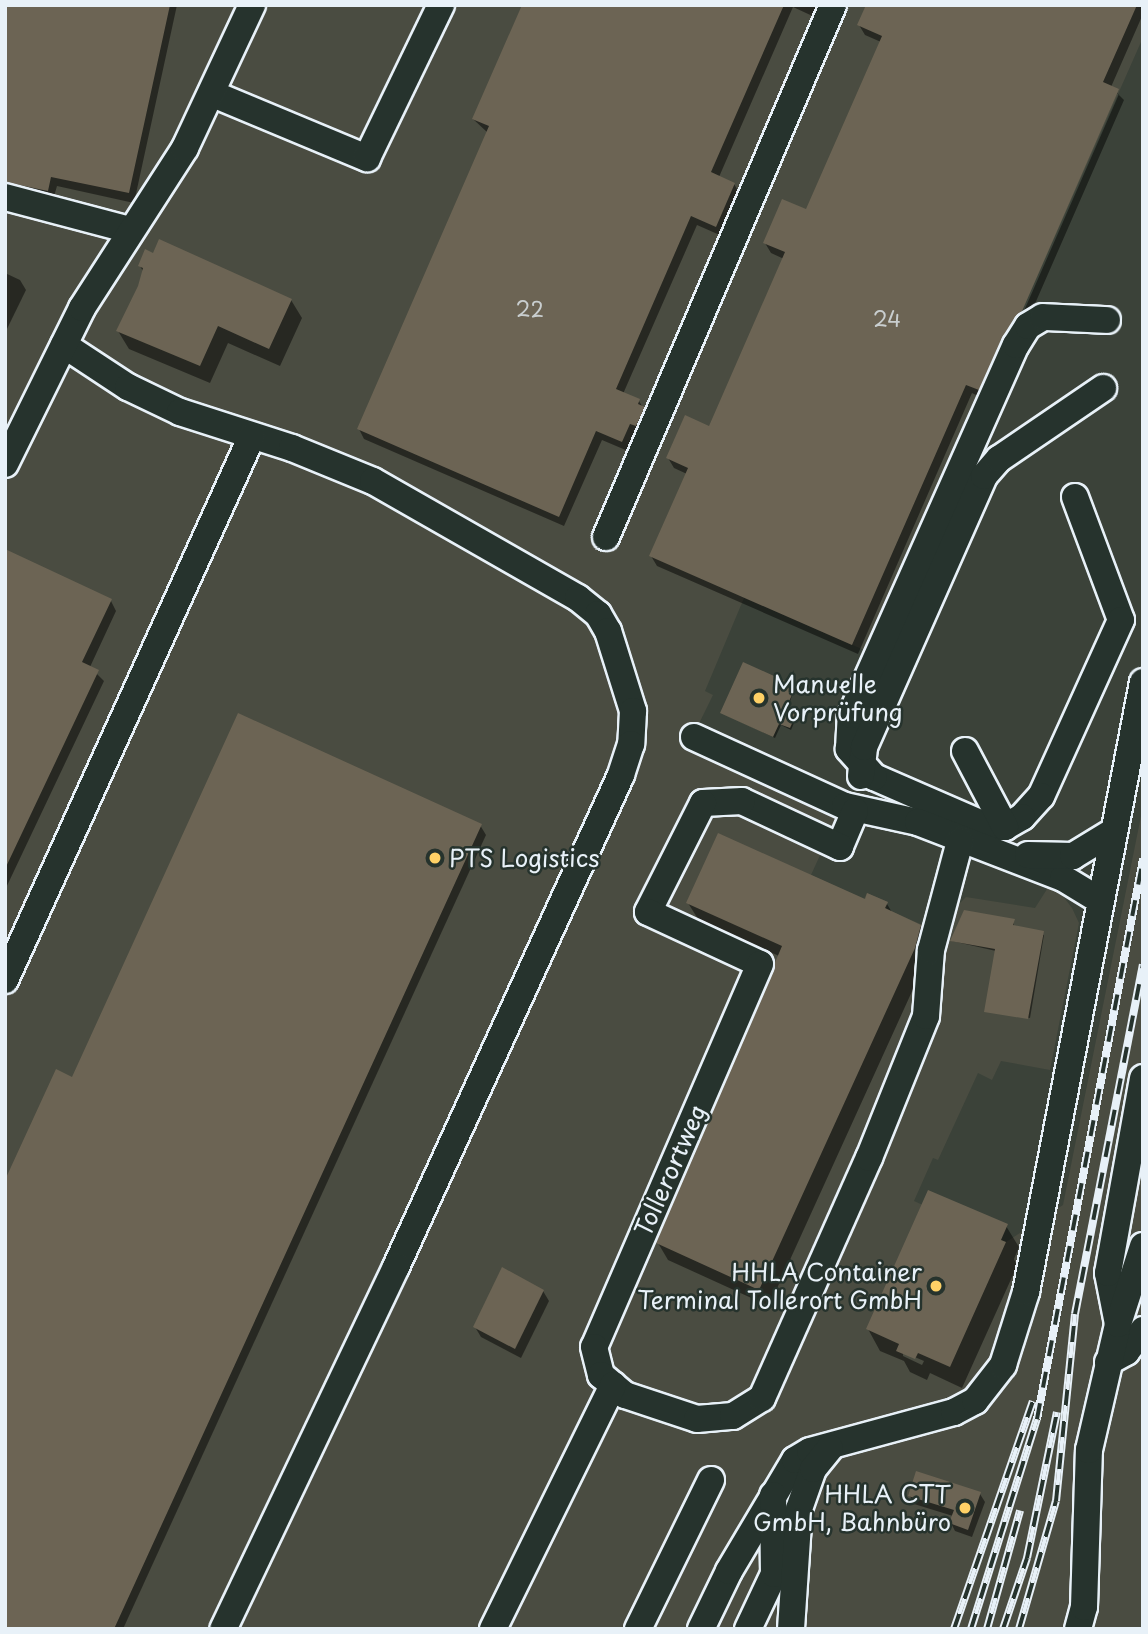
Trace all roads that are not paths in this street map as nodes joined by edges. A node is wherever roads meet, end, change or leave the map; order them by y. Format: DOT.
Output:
graph roads {
  1 [pos="252,5"];
  2 [pos="441,5"];
  3 [pos="833,5"];
  4 [pos="213,94"];
  5 [pos="5,197"];
  6 [pos="130,230"];
  7 [pos="1107,320"];
  8 [pos="64,345"];
  9 [pos="1103,388"];
  10 [pos="252,436"];
  11 [pos="5,464"];
  12 [pos="1075,497"];
  13 [pos="606,537"];
  14 [pos="1143,682"];
  15 [pos="694,737"];
  16 [pos="965,751"];
  17 [pos="861,775"];
  18 [pos="855,811"];
  19 [pos="1005,827"];
  20 [pos="1114,831"];
  21 [pos="960,841"];
  22 [pos="1001,855"];
  23 [pos="1101,901"];
  24 [pos="5,980"];
  25 [pos="1143,1079"];
  26 [pos="1143,1246"];
  27 [pos="1130,1327"];
  28 [pos="613,1385"];
  29 [pos="830,1448"];
  30 [pos="712,1480"];
  31 [pos="773,1493"];
  32 [pos="774,1574"];
  33 [pos="223,1629"];
  34 [pos="493,1629"];
  35 [pos="638,1629"];
  36 [pos="701,1629"];
  37 [pos="748,1629"];
  38 [pos="774,1629"];
  39 [pos="790,1629"];
  40 [pos="1078,1629"];
  1 -- 4 [label="lane"];
  2 -- 4 [label="lane"];
  3 -- 13 [label="lane"];
  4 -- 6 [label="lane"];
  5 -- 6 [label="lane"];
  6 -- 8 [label="lane"];
  7 -- 17 [label="lane"];
  8 -- 10 [label="lane"];
  8 -- 11 [label="lane"];
  9 -- 17 [label="lane"];
  10 -- 24 [label="lane"];
  10 -- 33 [label="lane"];
  12 -- 19 [label="lane"];
  14 -- 20 [label="lane"];
  15 -- 18 [label="lane"];
  16 -- 19 [label="lane"];
  17 -- 19 [label="lane"];
  18 -- 21 [label="lane"];
  18 -- 28 [label="lane, Tollerortweg"];
  20 -- 22 [label="lane"];
  20 -- 23 [label="lane"];
  21 -- 22 [label="lane"];
  21 -- 28 [label="lane"];
  22 -- 23 [label="lane"];
  23 -- 29 [label="lane"];
  25 -- 27 [label="lane"];
  26 -- 27 [label="lane"];
  27 -- 40 [label="lane"];
  28 -- 34 [label="lane"];
  29 -- 31 [label="lane"];
  29 -- 39 [label="lane"];
  30 -- 35 [label="lane"];
  31 -- 32 [label="lane"];
  31 -- 36 [label="lane"];
  32 -- 37 [label="lane"];
  32 -- 38 [label="lane"];
}
